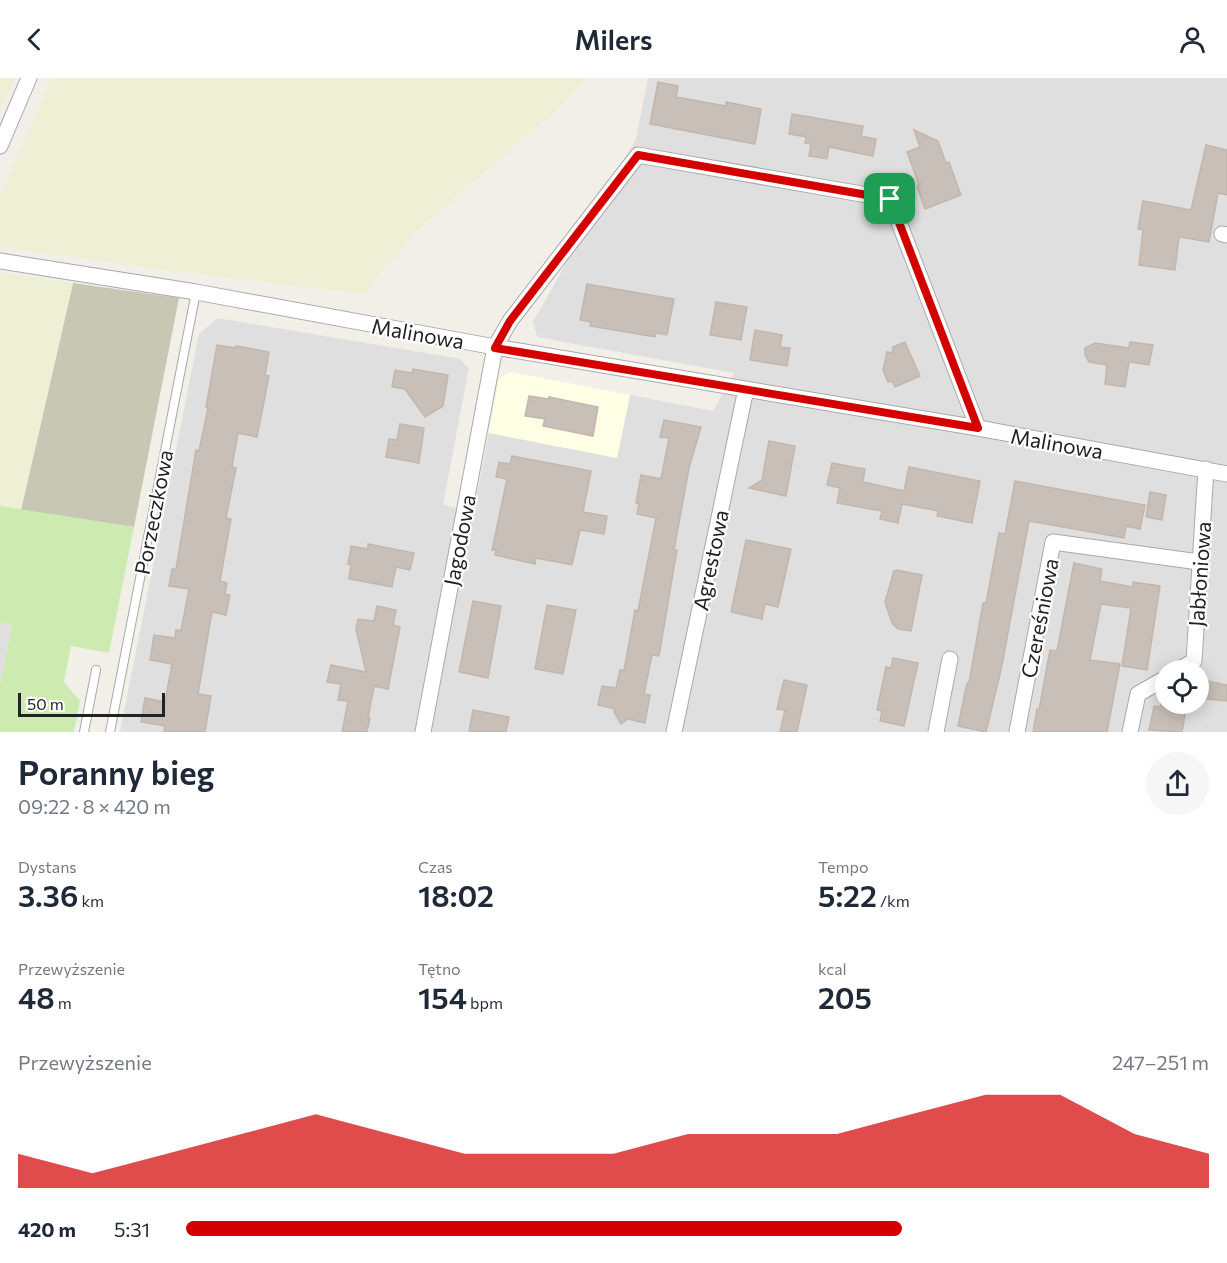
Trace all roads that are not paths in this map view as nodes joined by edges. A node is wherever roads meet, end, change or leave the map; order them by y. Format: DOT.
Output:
graph roads {
  1 [pos="29,78"];
  2 [pos="0,146"];
  3 [pos="0,261"];
  4 [pos="196,292"];
  5 [pos="495,348"];
  6 [pos="746,389"];
  7 [pos="978,428"];
  8 [pos="1206,470"];
  9 [pos="1227,474"];
  10 [pos="1199,562"];
  11 [pos="950,659"];
  12 [pos="1194,660"];
  13 [pos="96,670"];
  14 [pos="1155,684"];
  15 [pos="84,732"];
  16 [pos="110,732"];
  17 [pos="423,732"];
  18 [pos="674,732"];
  19 [pos="936,732"];
  20 [pos="1017,732"];
  21 [pos="1130,732"];
  1 -- 2 [label="street"];
  3 -- 4 [label="street, Malinowa"];
  4 -- 5 [label="street, Malinowa"];
  4 -- 16 [label="lane, Porzeczkowa"];
  5 -- 6 [label="street, Malinowa"];
  5 -- 7 [label="street, Jagodowa"];
  5 -- 17 [label="street, Jagodowa"];
  6 -- 7 [label="street, Malinowa"];
  6 -- 18 [label="street, Agrestowa"];
  7 -- 8 [label="street, Malinowa"];
  8 -- 9 [label="street, Malinowa"];
  8 -- 10 [label="street, Jabłoniowa"];
  10 -- 12 [label="street, Jabłoniowa"];
  10 -- 20 [label="street, Czereśniowa"];
  11 -- 19 [label="street"];
  13 -- 15 [label="lane"];
  14 -- 21 [label="street"];
}
